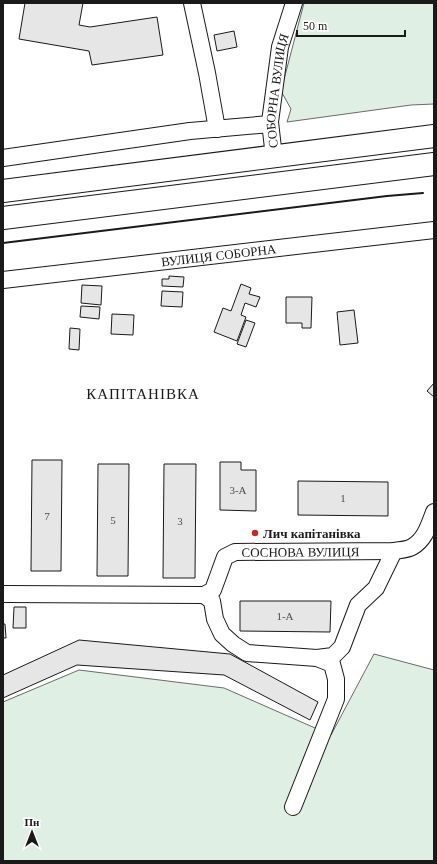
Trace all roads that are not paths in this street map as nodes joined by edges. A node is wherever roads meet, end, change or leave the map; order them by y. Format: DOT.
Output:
graph roads {
  1 [pos="192,3"];
  2 [pos="294,3"];
  3 [pos="270,124"];
  4 [pos="217,129"];
  5 [pos="434,136"];
  6 [pos="274,156"];
  7 [pos="3,158"];
  8 [pos="434,164"];
  9 [pos="3,191"];
  10 [pos="3,218"];
  11 [pos="434,230"];
  12 [pos="3,280"];
  13 [pos="434,512"];
  14 [pos="394,551"];
  15 [pos="3,594"];
  16 [pos="204,596"];
  17 [pos="317,658"];
  18 [pos="293,807"];
  1 -- 4 [label="street"];
  2 -- 3 [label="street, СОБОРНА ВУЛИЦЯ"];
  3 -- 4 [label="street"];
  3 -- 6 [label="street, СОБОРНА ВУЛИЦЯ"];
  4 -- 7 [label="street"];
  5 -- 6 [label="highway"];
  6 -- 9 [label="highway"];
  8 -- 10 [label="highway"];
  11 -- 12 [label="street, ВУЛИЦЯ СОБОРНА"];
  13 -- 14 [label="street, СОСНОВА ВУЛИЦЯ"];
  14 -- 16 [label="street, СОСНОВА ВУЛИЦЯ"];
  14 -- 17 [label="street"];
  15 -- 16 [label="street"];
  16 -- 17 [label="street"];
  17 -- 18 [label="street"];
}
